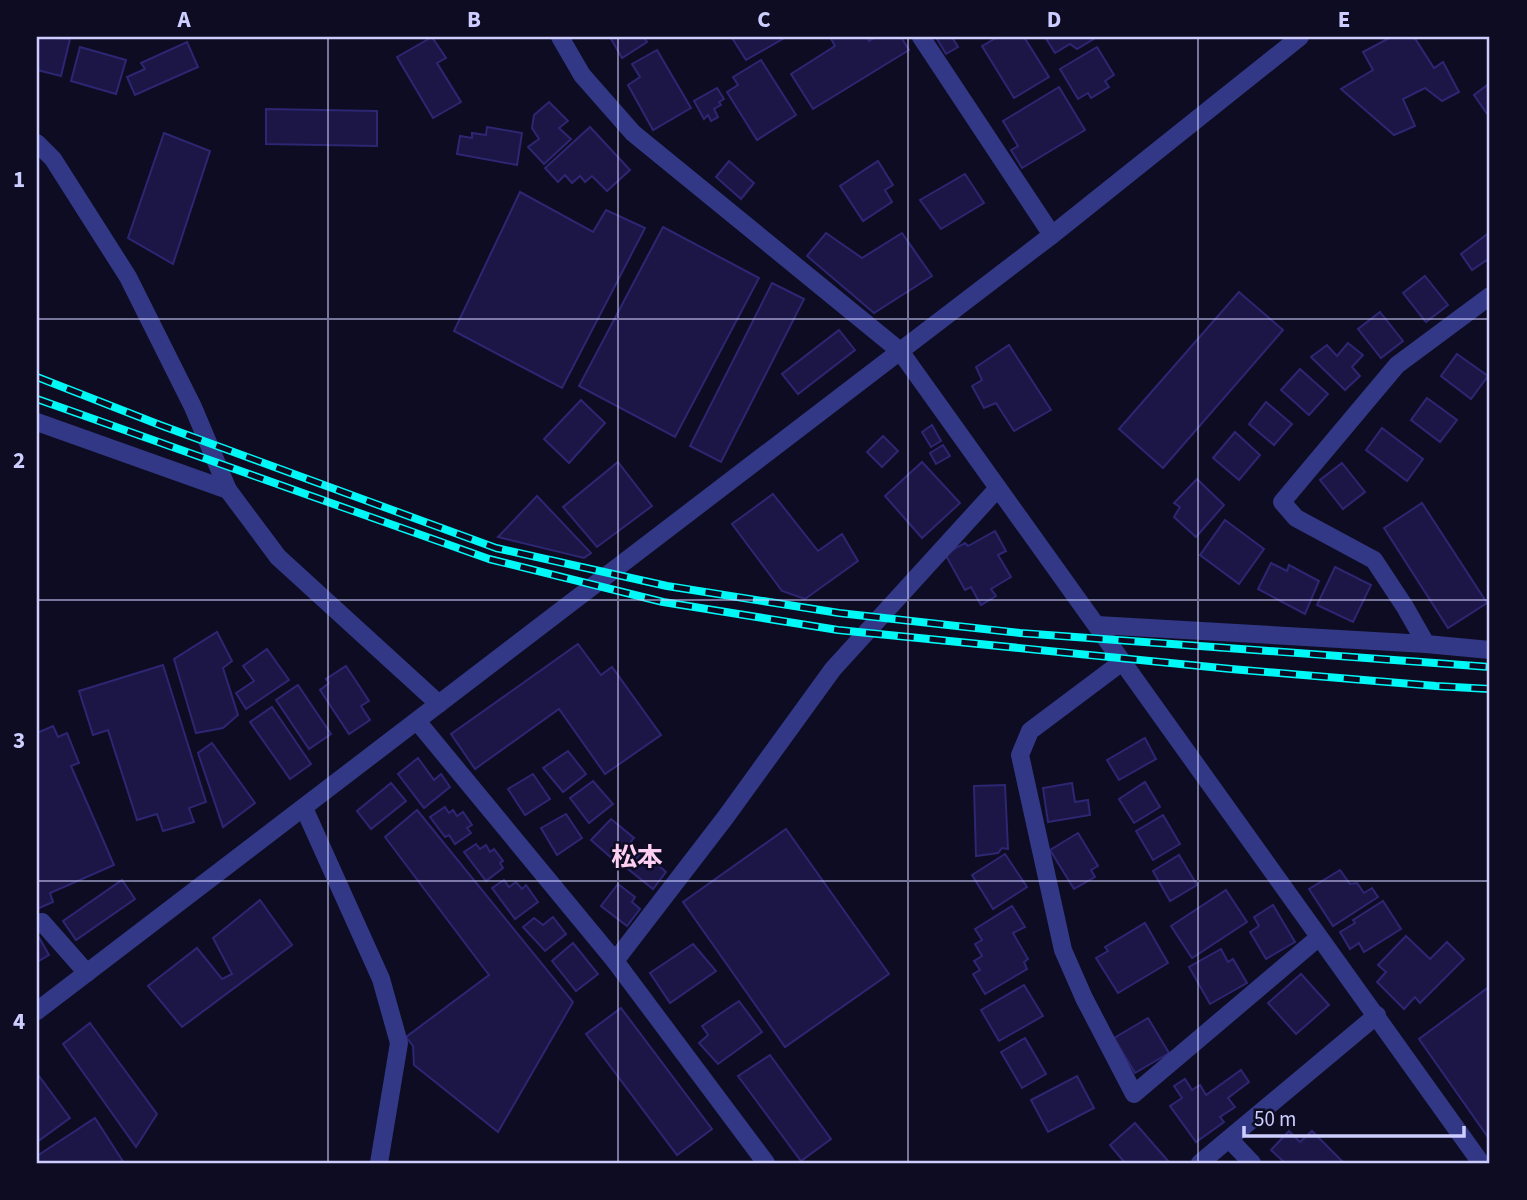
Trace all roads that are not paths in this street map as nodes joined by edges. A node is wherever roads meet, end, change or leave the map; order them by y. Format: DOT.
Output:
graph roads {
  1 [pos="560,37"];
  2 [pos="921,37"];
  3 [pos="1300,37"];
  4 [pos="37,143"];
  5 [pos="1052,235"];
  6 [pos="1490,296"];
  7 [pos="900,351"];
  8 [pos="37,422"];
  9 [pos="998,488"];
  10 [pos="228,489"];
  11 [pos="1097,625"];
  12 [pos="1426,644"];
  13 [pos="1490,650"];
  14 [pos="1122,662"];
  15 [pos="439,704"];
  16 [pos="417,721"];
  17 [pos="304,808"];
  18 [pos="37,925"];
  19 [pos="1318,938"];
  20 [pos="615,961"];
  21 [pos="88,973"];
  22 [pos="37,1011"];
  23 [pos="1377,1015"];
  24 [pos="1230,1140"];
  25 [pos="379,1163"];
  26 [pos="766,1163"];
  27 [pos="1200,1163"];
  28 [pos="1252,1163"];
  29 [pos="1480,1163"];
  1 -- 7 [label="street"];
  2 -- 5 [label="street"];
  3 -- 5 [label="street"];
  4 -- 10 [label="street"];
  5 -- 7 [label="street"];
  6 -- 12 [label="street"];
  7 -- 9 [label="street"];
  7 -- 15 [label="street"];
  8 -- 10 [label="street"];
  9 -- 11 [label="street"];
  9 -- 20 [label="street"];
  10 -- 15 [label="street"];
  11 -- 12 [label="street"];
  11 -- 14 [label="street"];
  12 -- 13 [label="street"];
  14 -- 19 [label="street"];
  14 -- 19 [label="street"];
  15 -- 16 [label="street"];
  16 -- 17 [label="street"];
  16 -- 20 [label="street"];
  17 -- 21 [label="street"];
  17 -- 25 [label="street"];
  18 -- 21 [label="street"];
  19 -- 23 [label="street"];
  20 -- 26 [label="street"];
  21 -- 22 [label="street"];
  23 -- 24 [label="street"];
  23 -- 29 [label="street"];
  24 -- 27 [label="street"];
  24 -- 28 [label="street"];
}
